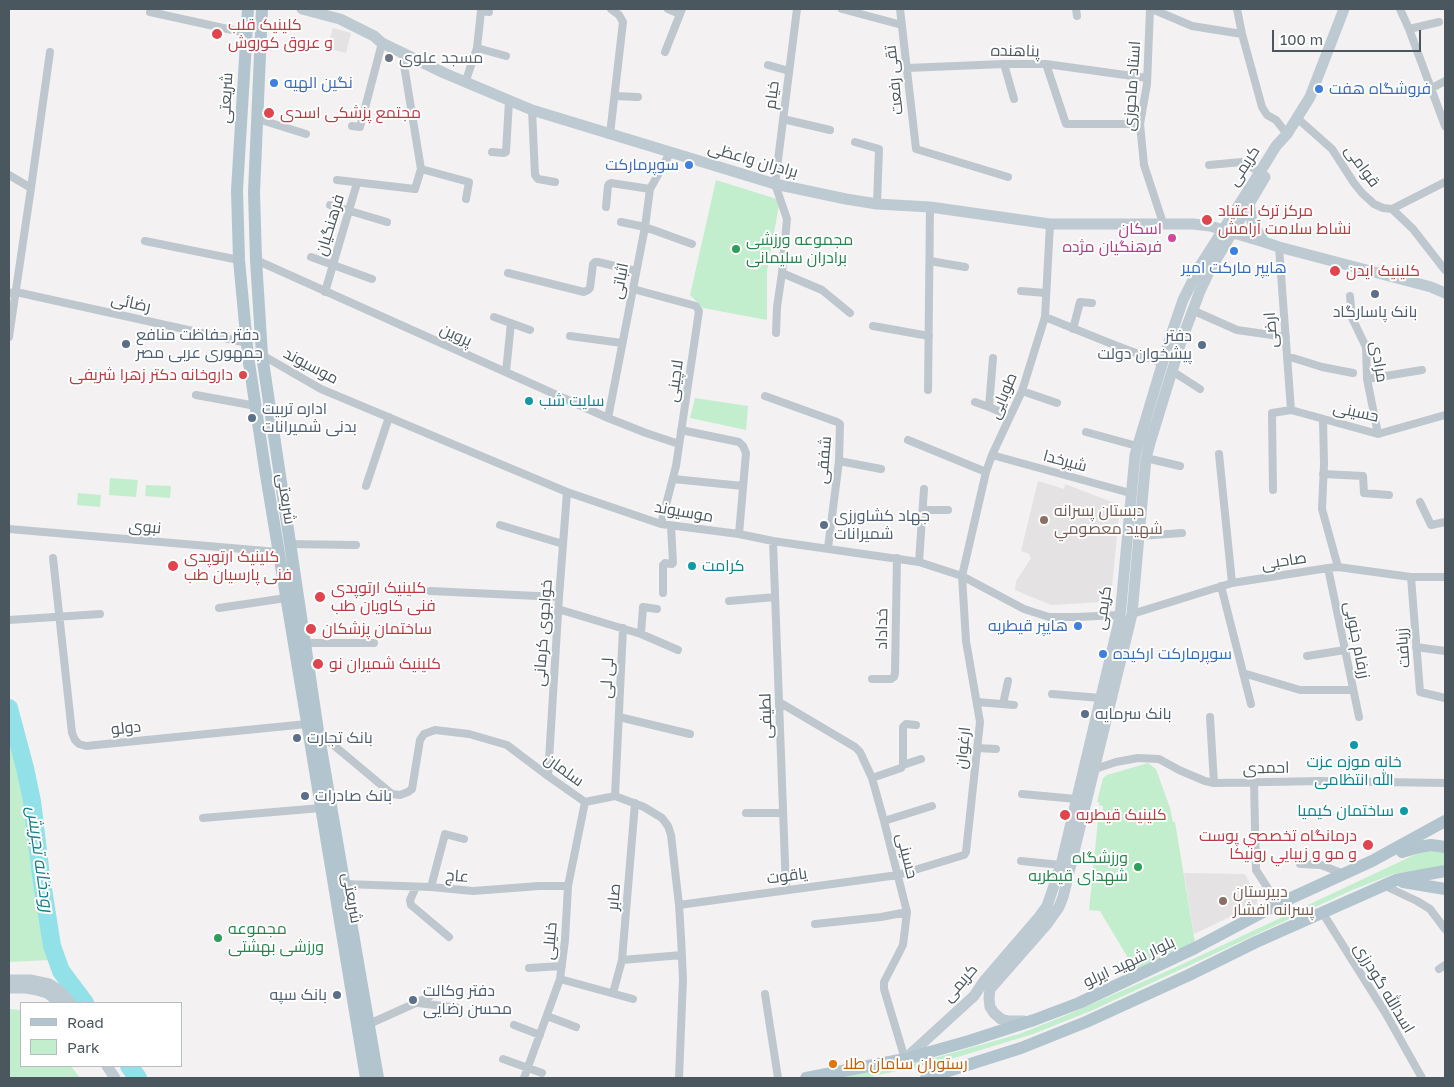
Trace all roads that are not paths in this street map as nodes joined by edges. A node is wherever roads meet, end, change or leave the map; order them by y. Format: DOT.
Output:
graph roads {
  1 [pos="248,9"];
  2 [pos="262,9"];
  3 [pos="302,9"];
  4 [pos="611,9"];
  5 [pos="668,9"];
  6 [pos="797,9"];
  7 [pos="842,9"];
  8 [pos="900,9"];
  9 [pos="1151,9"];
  10 [pos="1237,9"];
  11 [pos="1344,9"];
  12 [pos="1400,9"];
  13 [pos="681,11"];
  14 [pos="150,12"];
  15 [pos="489,12"];
  16 [pos="1438,22"];
  17 [pos="902,25"];
  18 [pos="1409,29"];
  19 [pos="246,33"];
  20 [pos="1242,34"];
  21 [pos="382,43"];
  22 [pos="477,48"];
  23 [pos="50,52"];
  24 [pos="665,52"];
  25 [pos="402,53"];
  26 [pos="506,56"];
  27 [pos="1004,64"];
  28 [pos="1046,64"];
  29 [pos="768,65"];
  30 [pos="907,68"];
  31 [pos="789,71"];
  32 [pos="1147,78"];
  33 [pos="1445,81"];
  34 [pos="465,82"];
  35 [pos="1432,88"];
  36 [pos="615,96"];
  37 [pos="638,97"];
  38 [pos="1014,99"];
  39 [pos="509,101"];
  40 [pos="532,110"];
  41 [pos="1297,118"];
  42 [pos="258,119"];
  43 [pos="783,119"];
  44 [pos="1140,124"];
  45 [pos="352,126"];
  46 [pos="1445,126"];
  47 [pos="830,130"];
  48 [pos="306,134"];
  49 [pos="610,134"];
  50 [pos="1287,134"];
  51 [pos="855,142"];
  52 [pos="492,152"];
  53 [pos="670,153"];
  54 [pos="1210,165"];
  55 [pos="422,169"];
  56 [pos="1260,172"];
  57 [pos="9,175"];
  58 [pos="1008,176"];
  59 [pos="337,180"];
  60 [pos="555,182"];
  61 [pos="1445,182"];
  62 [pos="357,183"];
  63 [pos="775,184"];
  64 [pos="31,188"];
  65 [pos="650,189"];
  66 [pos="466,199"];
  67 [pos="1249,203"];
  68 [pos="877,204"];
  69 [pos="330,205"];
  70 [pos="606,207"];
  71 [pos="930,207"];
  72 [pos="1392,209"];
  73 [pos="349,210"];
  74 [pos="387,222"];
  75 [pos="621,222"];
  76 [pos="1162,223"];
  77 [pos="1050,224"];
  78 [pos="645,227"];
  79 [pos="1227,232"];
  80 [pos="145,240"];
  81 [pos="1264,242"];
  82 [pos="692,244"];
  83 [pos="1279,247"];
  84 [pos="311,257"];
  85 [pos="239,260"];
  86 [pos="256,260"];
  87 [pos="930,261"];
  88 [pos="333,264"];
  89 [pos="965,267"];
  90 [pos="1445,270"];
  91 [pos="636,271"];
  92 [pos="508,273"];
  93 [pos="782,273"];
  94 [pos="372,280"];
  95 [pos="1431,287"];
  96 [pos="633,288"];
  97 [pos="1445,288"];
  98 [pos="1021,291"];
  99 [pos="12,292"];
  100 [pos="325,292"];
  101 [pos="1046,293"];
  102 [pos="1445,293"];
  103 [pos="1350,296"];
  104 [pos="1092,303"];
  105 [pos="1192,310"];
  106 [pos="850,313"];
  107 [pos="1045,316"];
  108 [pos="494,317"];
  109 [pos="511,323"];
  110 [pos="873,326"];
  111 [pos="1073,329"];
  112 [pos="530,330"];
  113 [pos="776,333"];
  114 [pos="570,336"];
  115 [pos="928,336"];
  116 [pos="9,337"];
  117 [pos="1286,337"];
  118 [pos="247,343"];
  119 [pos="622,343"];
  120 [pos="262,349"];
  121 [pos="248,356"];
  122 [pos="1287,356"];
  123 [pos="993,358"];
  124 [pos="1162,363"];
  125 [pos="1422,370"];
  126 [pos="1172,371"];
  127 [pos="506,372"];
  128 [pos="1353,373"];
  129 [pos="1367,379"];
  130 [pos="1200,389"];
  131 [pos="928,390"];
  132 [pos="1022,391"];
  133 [pos="196,395"];
  134 [pos="765,396"];
  135 [pos="975,402"];
  136 [pos="1057,403"];
  137 [pos="256,406"];
  138 [pos="988,407"];
  139 [pos="1290,410"];
  140 [pos="1445,415"];
  141 [pos="1010,416"];
  142 [pos="389,418"];
  143 [pos="608,418"];
  144 [pos="1323,419"];
  145 [pos="681,430"];
  146 [pos="1086,432"];
  147 [pos="1378,434"];
  148 [pos="908,440"];
  149 [pos="679,444"];
  150 [pos="1136,446"];
  151 [pos="1218,454"];
  152 [pos="992,455"];
  153 [pos="1146,458"];
  154 [pos="839,461"];
  155 [pos="1180,466"];
  156 [pos="881,469"];
  157 [pos="986,472"];
  158 [pos="1323,474"];
  159 [pos="673,479"];
  160 [pos="366,486"];
  161 [pos="743,486"];
  162 [pos="924,489"];
  163 [pos="1273,490"];
  164 [pos="567,492"];
  165 [pos="1130,493"];
  166 [pos="1389,495"];
  167 [pos="1420,502"];
  168 [pos="923,510"];
  169 [pos="948,510"];
  170 [pos="1445,522"];
  171 [pos="500,524"];
  172 [pos="661,524"];
  173 [pos="671,526"];
  174 [pos="9,529"];
  175 [pos="1182,533"];
  176 [pos="739,534"];
  177 [pos="1139,536"];
  178 [pos="773,541"];
  179 [pos="289,544"];
  180 [pos="563,544"];
  181 [pos="356,545"];
  182 [pos="828,548"];
  183 [pos="278,552"];
  184 [pos="53,558"];
  185 [pos="897,558"];
  186 [pos="919,562"];
  187 [pos="1338,567"];
  188 [pos="1328,568"];
  189 [pos="962,576"];
  190 [pos="1411,577"];
  191 [pos="1445,578"];
  192 [pos="1232,583"];
  193 [pos="1221,586"];
  194 [pos="430,591"];
  195 [pos="663,593"];
  196 [pos="559,597"];
  197 [pos="775,597"];
  198 [pos="286,598"];
  199 [pos="729,602"];
  200 [pos="219,608"];
  201 [pos="558,609"];
  202 [pos="657,609"];
  203 [pos="100,614"];
  204 [pos="1126,614"];
  205 [pos="58,616"];
  206 [pos="9,620"];
  207 [pos="623,628"];
  208 [pos="641,634"];
  209 [pos="304,643"];
  210 [pos="374,643"];
  211 [pos="1416,647"];
  212 [pos="678,650"];
  213 [pos="1345,650"];
  214 [pos="1445,650"];
  215 [pos="1307,656"];
  216 [pos="1243,673"];
  217 [pos="872,679"];
  218 [pos="1008,681"];
  219 [pos="1353,690"];
  220 [pos="1052,694"];
  221 [pos="1101,698"];
  222 [pos="1445,698"];
  223 [pos="779,702"];
  224 [pos="976,702"];
  225 [pos="1003,704"];
  226 [pos="1251,704"];
  227 [pos="1014,705"];
  228 [pos="618,716"];
  229 [pos="1210,716"];
  230 [pos="1359,717"];
  231 [pos="916,725"];
  232 [pos="312,728"];
  233 [pos="690,734"];
  234 [pos="977,748"];
  235 [pos="996,749"];
  236 [pos="921,759"];
  237 [pos="903,765"];
  238 [pos="1095,769"];
  239 [pos="548,776"];
  240 [pos="872,778"];
  241 [pos="1254,782"];
  242 [pos="1214,783"];
  243 [pos="1445,783"];
  244 [pos="1022,794"];
  245 [pos="615,796"];
  246 [pos="1076,799"];
  247 [pos="585,802"];
  248 [pos="635,803"];
  249 [pos="932,806"];
  250 [pos="321,808"];
  251 [pos="746,813"];
  252 [pos="783,813"];
  253 [pos="203,818"];
  254 [pos="884,821"];
  255 [pos="1445,821"];
  256 [pos="464,840"];
  257 [pos="1445,847"];
  258 [pos="1021,861"];
  259 [pos="1372,861"];
  260 [pos="1300,864"];
  261 [pos="1061,865"];
  262 [pos="1445,871"];
  263 [pos="1344,874"];
  264 [pos="898,875"];
  265 [pos="1396,880"];
  266 [pos="344,884"];
  267 [pos="568,886"];
  268 [pos="1383,886"];
  269 [pos="416,887"];
  270 [pos="431,888"];
  271 [pos="1445,889"];
  272 [pos="786,890"];
  273 [pos="1278,904"];
  274 [pos="679,905"];
  275 [pos="907,912"];
  276 [pos="1322,912"];
  277 [pos="815,924"];
  278 [pos="1445,929"];
  279 [pos="449,937"];
  280 [pos="682,955"];
  281 [pos="622,960"];
  282 [pos="562,966"];
  283 [pos="530,968"];
  284 [pos="560,979"];
  285 [pos="9,980"];
  286 [pos="9,988"];
  287 [pos="613,993"];
  288 [pos="765,994"];
  289 [pos="429,997"];
  290 [pos="633,999"];
  291 [pos="59,1002"];
  292 [pos="70,1002"];
  293 [pos="418,1003"];
  294 [pos="459,1008"];
  295 [pos="547,1016"];
  296 [pos="1034,1020"];
  297 [pos="369,1024"];
  298 [pos="514,1025"];
  299 [pos="576,1028"];
  300 [pos="540,1035"];
  301 [pos="503,1059"];
  302 [pos="905,1059"];
  303 [pos="108,1067"];
  304 [pos="117,1067"];
  305 [pos="528,1068"];
  306 [pos="542,1073"];
  307 [pos="115,1078"];
  308 [pos="125,1078"];
  309 [pos="366,1078"];
  310 [pos="378,1078"];
  311 [pos="524,1078"];
  312 [pos="679,1078"];
  313 [pos="778,1078"];
  314 [pos="806,1078"];
  315 [pos="926,1078"];
  316 [pos="1422,1078"];
  1 -- 19 [label="main road, شریعتی"];
  2 -- 42 [label="main road, شریعتی"];
  3 -- 21 [label="main road, برادران واعظی"];
  4 -- 36 [label="street"];
  5 -- 13 [label="street"];
  6 -- 31 [label="street, خیام"];
  7 -- 17 [label="street"];
  8 -- 17 [label="street, تقی رفعت"];
  9 -- 20 [label="street"];
  9 -- 32 [label="street, استاد ماحوزی"];
  10 -- 20 [label="street"];
  11 -- 41 [label="main road, کریمی"];
  12 -- 18 [label="street"];
  13 -- 24 [label="street"];
  14 -- 19 [label="street"];
  15 -- 22 [label="street"];
  16 -- 18 [label="street"];
  17 -- 30 [label="street, تقی رفعت"];
  18 -- 35 [label="street"];
  19 -- 85 [label="main road, شریعتی"];
  20 -- 50 [label="street"];
  21 -- 25 [label="main road, برادران واعظی"];
  21 -- 45 [label="street"];
  22 -- 26 [label="street"];
  22 -- 34 [label="street"];
  23 -- 64 [label="street"];
  25 -- 34 [label="main road, برادران واعظی"];
  25 -- 55 [label="street"];
  27 -- 28 [label="street, پناهنده"];
  27 -- 30 [label="street, پناهنده"];
  27 -- 38 [label="street"];
  28 -- 32 [label="street"];
  28 -- 44 [label="street, پناهنده"];
  29 -- 31 [label="street"];
  30 -- 58 [label="street, تقی رفعت"];
  31 -- 43 [label="street, خیام"];
  32 -- 44 [label="street, استاد ماحوزی"];
  33 -- 35 [label="street"];
  34 -- 39 [label="main road, برادران واعظی"];
  35 -- 46 [label="street"];
  36 -- 37 [label="street"];
  36 -- 49 [label="street"];
  39 -- 40 [label="main road, برادران واعظی"];
  39 -- 52 [label="street"];
  40 -- 49 [label="main road, برادران واعظی"];
  40 -- 60 [label="street"];
  41 -- 50 [label="main road, کریمی"];
  41 -- 72 [label="street, قوامی"];
  42 -- 48 [label="street"];
  42 -- 86 [label="main road, شریعتی"];
  43 -- 47 [label="street"];
  43 -- 63 [label="street, خیام"];
  44 -- 76 [label="street, استاد ماحوزی"];
  49 -- 53 [label="main road, برادران واعظی"];
  50 -- 56 [label="main road, کریمی"];
  50 -- 67 [label="main road, کریمی"];
  51 -- 68 [label="street"];
  53 -- 63 [label="main road, برادران واعظی"];
  53 -- 65 [label="street, اثباتی"];
  54 -- 56 [label="street"];
  55 -- 62 [label="street, فرهنگیان"];
  55 -- 66 [label="street"];
  56 -- 79 [label="main road, کریمی"];
  57 -- 64 [label="street"];
  59 -- 62 [label="street"];
  61 -- 72 [label="street"];
  62 -- 73 [label="street, فرهنگیان"];
  63 -- 68 [label="main road, برادران واعظی"];
  63 -- 93 [label="street"];
  64 -- 99 [label="street"];
  65 -- 70 [label="street"];
  65 -- 78 [label="street, اثباتی"];
  67 -- 79 [label="main road, کریمی"];
  67 -- 81 [label="main road"];
  68 -- 71 [label="main road, برادران واعظی"];
  69 -- 73 [label="street"];
  71 -- 77 [label="main road, برادران واعظی"];
  71 -- 87 [label="street"];
  72 -- 90 [label="street, قوامی"];
  73 -- 74 [label="street"];
  73 -- 88 [label="street, فرهنگیان"];
  75 -- 78 [label="street"];
  76 -- 77 [label="main road, برادران واعظی"];
  76 -- 79 [label="main road, برادران واعظی"];
  77 -- 101 [label="street, طوبایی"];
  78 -- 82 [label="street"];
  78 -- 91 [label="street, اثباتی"];
  79 -- 81 [label="main road, برادران واعظی"];
  79 -- 105 [label="main road, کریمی"];
  79 -- 124 [label="main road, کریمی"];
  80 -- 85 [label="street"];
  81 -- 83 [label="main road, برادران واعظی"];
  83 -- 95 [label="main road, برادران واعظی"];
  83 -- 117 [label="street, ارضی"];
  84 -- 88 [label="street"];
  85 -- 118 [label="main road, شریعتی"];
  86 -- 100 [label="street, پروین"];
  86 -- 120 [label="main road, شریعتی"];
  87 -- 89 [label="street"];
  87 -- 115 [label="street"];
  88 -- 94 [label="street"];
  88 -- 100 [label="street, فرهنگیان"];
  91 -- 92 [label="street"];
  91 -- 96 [label="street, اثباتی"];
  93 -- 106 [label="street"];
  93 -- 113 [label="street"];
  95 -- 97 [label="main road"];
  95 -- 102 [label="main road"];
  96 -- 119 [label="street, اثباتی"];
  96 -- 145 [label="street, لاچینی"];
  98 -- 101 [label="street"];
  99 -- 116 [label="street"];
  99 -- 118 [label="street, رضائی"];
  100 -- 127 [label="street, پروین"];
  101 -- 107 [label="street, طوبایی"];
  103 -- 129 [label="street, مرادی"];
  104 -- 111 [label="street"];
  105 -- 117 [label="street"];
  105 -- 126 [label="main road, کریمی"];
  107 -- 111 [label="street"];
  107 -- 132 [label="street, طوبایی"];
  108 -- 109 [label="street"];
  109 -- 112 [label="street"];
  109 -- 127 [label="street"];
  110 -- 115 [label="street"];
  111 -- 124 [label="street"];
  114 -- 119 [label="street"];
  115 -- 131 [label="street"];
  117 -- 122 [label="street, ارضی"];
  118 -- 120 [label="main road"];
  118 -- 121 [label="main road, شریعتی"];
  119 -- 143 [label="street, اثباتی"];
  120 -- 121 [label="main road"];
  120 -- 142 [label="street, موسیوند"];
  120 -- 179 [label="main road, شریعتی"];
  121 -- 137 [label="main road, شریعتی"];
  122 -- 128 [label="street"];
  122 -- 139 [label="street, ارضی"];
  123 -- 138 [label="street"];
  124 -- 150 [label="main road, کریمی"];
  125 -- 129 [label="street"];
  126 -- 130 [label="street"];
  126 -- 153 [label="main road, کریمی"];
  127 -- 143 [label="street, پروین"];
  129 -- 147 [label="street, مرادی"];
  132 -- 136 [label="street"];
  132 -- 141 [label="street, طوبایی"];
  133 -- 137 [label="street"];
  134 -- 154 [label="street, شفقی"];
  135 -- 138 [label="street"];
  137 -- 183 [label="main road, شریعتی"];
  138 -- 141 [label="street"];
  139 -- 144 [label="street, حسینی"];
  139 -- 163 [label="street"];
  140 -- 147 [label="street, حسینی"];
  141 -- 152 [label="street, طوبایی"];
  142 -- 160 [label="street"];
  142 -- 164 [label="street, موسیوند"];
  143 -- 149 [label="street, پروین"];
  144 -- 147 [label="street, حسینی"];
  144 -- 158 [label="street"];
  145 -- 149 [label="street, لاچینی"];
  145 -- 161 [label="street"];
  146 -- 150 [label="street"];
  148 -- 157 [label="street"];
  149 -- 159 [label="street, لاچینی"];
  150 -- 165 [label="main road, کریمی"];
  151 -- 192 [label="street"];
  152 -- 157 [label="street, طوبایی"];
  152 -- 165 [label="street, شیرخدا"];
  153 -- 155 [label="street"];
  153 -- 177 [label="main road, کریمی"];
  154 -- 156 [label="street"];
  154 -- 182 [label="street, شفقی"];
  157 -- 189 [label="street, طوبایی"];
  158 -- 166 [label="street"];
  158 -- 187 [label="street"];
  159 -- 161 [label="street"];
  159 -- 172 [label="street, لاچینی"];
  161 -- 176 [label="street"];
  162 -- 168 [label="street"];
  164 -- 172 [label="street, موسیوند"];
  164 -- 180 [label="street, خواجوی کرمانی"];
  165 -- 204 [label="main road, کریمی"];
  167 -- 170 [label="street"];
  168 -- 169 [label="street"];
  168 -- 186 [label="street"];
  171 -- 180 [label="street"];
  172 -- 173 [label="street, موسیوند"];
  173 -- 176 [label="street, موسیوند"];
  173 -- 195 [label="street"];
  174 -- 183 [label="street, نبوی"];
  175 -- 177 [label="street"];
  176 -- 178 [label="street, موسیوند"];
  177 -- 204 [label="main road, کریمی"];
  178 -- 182 [label="street, موسیوند"];
  178 -- 197 [label="street, لطیفی"];
  179 -- 181 [label="street"];
  179 -- 209 [label="main road, شریعتی"];
  180 -- 196 [label="street, خواجوی کرمانی"];
  182 -- 185 [label="street, موسیوند"];
  183 -- 198 [label="main road, شریعتی"];
  184 -- 205 [label="street, دولو"];
  185 -- 186 [label="street, موسیوند"];
  185 -- 217 [label="street, خداداد"];
  186 -- 189 [label="street, موسیوند"];
  187 -- 188 [label="street, صاحبی"];
  187 -- 190 [label="street, صاحبی"];
  188 -- 192 [label="street, صاحبی"];
  188 -- 213 [label="street, زرفام جنوبی"];
  189 -- 204 [label="street, موسیوند"];
  189 -- 224 [label="street, ارغوان"];
  190 -- 191 [label="street, صاحبی"];
  190 -- 211 [label="street, زربافت"];
  192 -- 193 [label="street, صاحبی"];
  193 -- 204 [label="street, صاحبی"];
  193 -- 216 [label="street"];
  194 -- 196 [label="street"];
  196 -- 201 [label="street, خواجوی کرمانی"];
  197 -- 199 [label="street"];
  197 -- 223 [label="street, لطیفی"];
  198 -- 200 [label="street"];
  198 -- 232 [label="main road, شریعتی"];
  201 -- 207 [label="street"];
  201 -- 239 [label="street, خواجوی کرمانی"];
  202 -- 208 [label="street"];
  203 -- 205 [label="street"];
  204 -- 221 [label="main road, کریمی"];
  204 -- 238 [label="main road, کریمی"];
  205 -- 206 [label="street"];
  205 -- 232 [label="street, دولو"];
  207 -- 208 [label="street"];
  207 -- 228 [label="street, لی لی"];
  208 -- 212 [label="street"];
  209 -- 210 [label="street"];
  209 -- 232 [label="main road, شریعتی"];
  211 -- 214 [label="street"];
  211 -- 222 [label="street, زربافت"];
  213 -- 215 [label="street"];
  213 -- 219 [label="street, زرفام جنوبی"];
  216 -- 219 [label="street"];
  216 -- 226 [label="street"];
  218 -- 225 [label="street"];
  219 -- 230 [label="street, زرفام جنوبی"];
  220 -- 221 [label="street"];
  221 -- 246 [label="main road, کریمی"];
  223 -- 240 [label="street, حسینی"];
  223 -- 252 [label="street, لطیفی"];
  224 -- 225 [label="street"];
  224 -- 234 [label="street, ارغوان"];
  225 -- 227 [label="street"];
  228 -- 233 [label="street"];
  228 -- 245 [label="street, لی لی"];
  229 -- 242 [label="street"];
  231 -- 237 [label="street"];
  232 -- 239 [label="street, سلمان"];
  232 -- 250 [label="main road, شریعتی"];
  232 -- 266 [label="main road, شریعتی"];
  234 -- 235 [label="street"];
  234 -- 264 [label="street, ارغوان"];
  236 -- 237 [label="street"];
  237 -- 240 [label="street"];
  238 -- 242 [label="street, احمدی"];
  238 -- 296 [label="main road, کریمی"];
  239 -- 247 [label="street, سلمان"];
  240 -- 254 [label="street, حسینی"];
  241 -- 242 [label="street, احمدی"];
  241 -- 243 [label="street, احمدی"];
  241 -- 273 [label="street"];
  244 -- 246 [label="street"];
  245 -- 247 [label="street, سلمان"];
  245 -- 248 [label="street"];
  246 -- 261 [label="main road, کریمی"];
  247 -- 267 [label="street, خلیلی"];
  248 -- 274 [label="street"];
  248 -- 281 [label="street, صابر"];
  249 -- 254 [label="street"];
  250 -- 253 [label="street"];
  250 -- 309 [label="main road, شریعتی"];
  251 -- 252 [label="street"];
  252 -- 272 [label="street, لطیفی"];
  254 -- 264 [label="street, حسینی"];
  255 -- 259 [label="main road, بلوار شهید ایرلو"];
  256 -- 270 [label="street"];
  257 -- 259 [label="main road"];
  258 -- 261 [label="street"];
  259 -- 263 [label="main road, بلوار شهید ایرلو"];
  260 -- 263 [label="street"];
  261 -- 302 [label="main road, کریمی"];
  262 -- 265 [label="main road"];
  263 -- 273 [label="main road, بلوار شهید ایرلو"];
  264 -- 272 [label="street, یاقوت"];
  264 -- 275 [label="street, حسینی"];
  265 -- 268 [label="main road"];
  265 -- 271 [label="main road"];
  266 -- 269 [label="street, عاج"];
  266 -- 297 [label="main road, شریعتی"];
  267 -- 270 [label="street, عاج"];
  267 -- 282 [label="street, خلیلی"];
  268 -- 276 [label="main road"];
  268 -- 278 [label="street"];
  269 -- 270 [label="street, عاج"];
  269 -- 279 [label="street"];
  272 -- 274 [label="street, یاقوت"];
  273 -- 296 [label="main road, بلوار شهید ایرلو"];
  274 -- 280 [label="street"];
  275 -- 277 [label="street"];
  275 -- 302 [label="street, حسینی"];
  276 -- 315 [label="main road"];
  276 -- 316 [label="street, اسدالله گودرزی"];
  280 -- 281 [label="street"];
  280 -- 312 [label="street"];
  281 -- 287 [label="street, صابر"];
  282 -- 283 [label="street"];
  282 -- 284 [label="street, خلیلی"];
  284 -- 287 [label="street"];
  284 -- 295 [label="street, خلیلی"];
  285 -- 292 [label="main road"];
  286 -- 291 [label="main road"];
  287 -- 290 [label="street"];
  288 -- 313 [label="street"];
  289 -- 293 [label="street"];
  293 -- 294 [label="street"];
  293 -- 297 [label="street"];
  295 -- 299 [label="street"];
  295 -- 300 [label="street, خلیلی"];
  296 -- 302 [label="main road, بلوار شهید ایرلو"];
  297 -- 310 [label="main road, شریعتی"];
  298 -- 300 [label="street"];
  300 -- 305 [label="street, خلیلی"];
  301 -- 305 [label="street"];
  302 -- 314 [label="main road, بلوار شهید ایرلو"];
  303 -- 307 [label="main road"];
  304 -- 308 [label="main road"];
  305 -- 306 [label="street"];
  305 -- 311 [label="street, خلیلی"];
}
